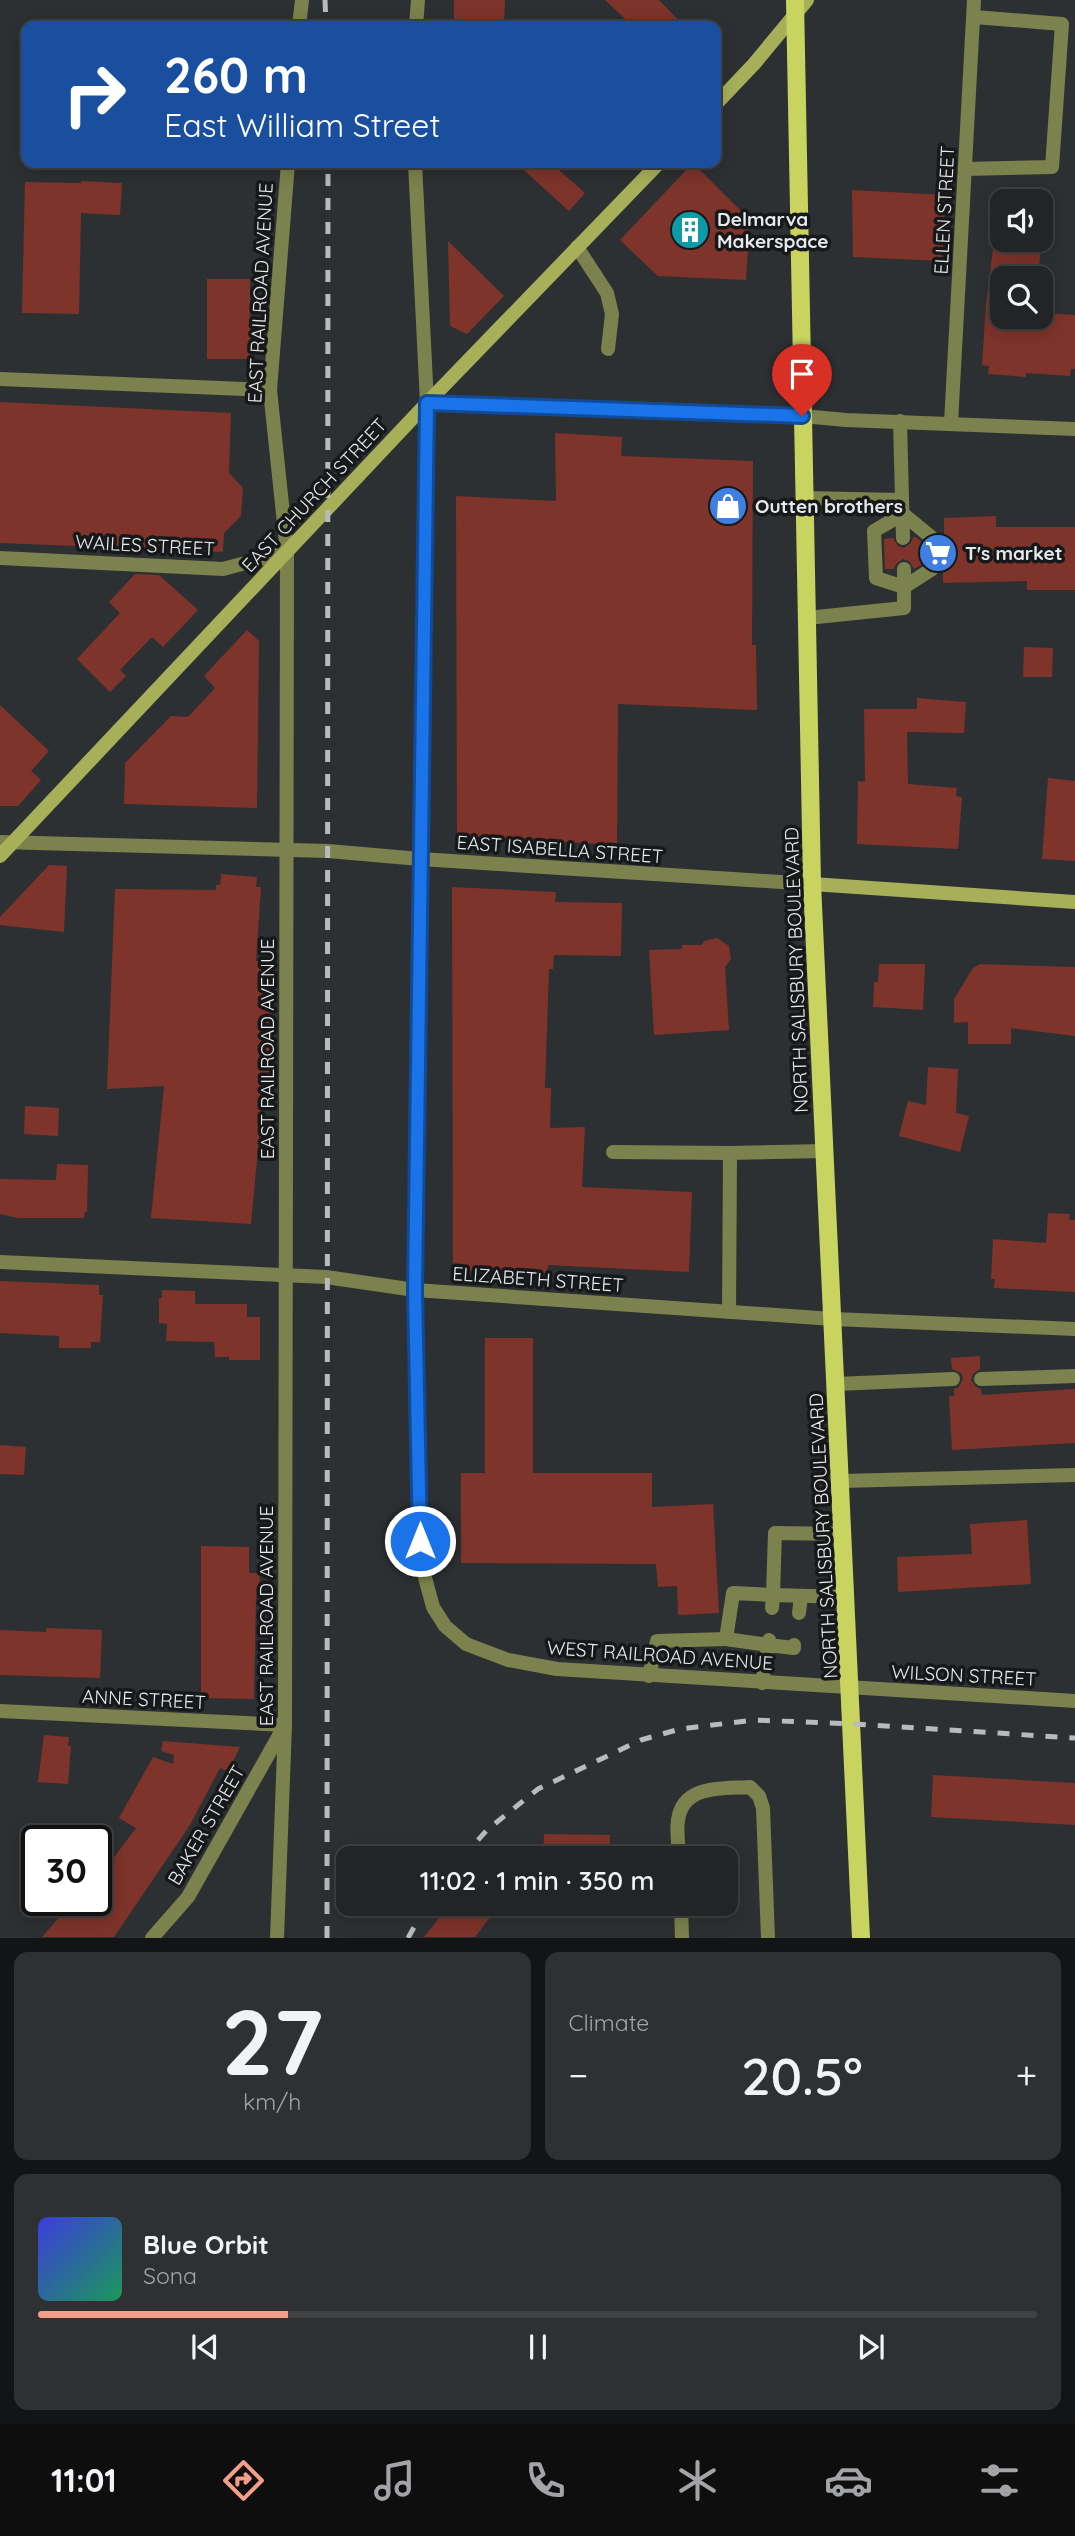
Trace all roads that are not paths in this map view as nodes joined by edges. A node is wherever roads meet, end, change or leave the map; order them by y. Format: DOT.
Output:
graph roads {
  1 [pos="302,0"];
  2 [pos="418,0"];
  3 [pos="974,0"];
  4 [pos="800,5"];
  5 [pos="974,17"];
  6 [pos="300,21"];
  7 [pos="416,21"];
  8 [pos="721,99"];
  9 [pos="288,168"];
  10 [pos="415,168"];
  11 [pos="654,168"];
  12 [pos="965,169"];
  13 [pos="577,247"];
  14 [pos="608,349"];
  15 [pos="0,379"];
  16 [pos="270,390"];
  17 [pos="427,403"];
  18 [pos="802,416"];
  19 [pos="900,421"];
  20 [pos="951,423"];
  21 [pos="1075,429"];
  22 [pos="804,498"];
  23 [pos="902,507"];
  24 [pos="931,537"];
  25 [pos="903,538"];
  26 [pos="287,552"];
  27 [pos="0,558"];
  28 [pos="904,569"];
  29 [pos="932,569"];
  30 [pos="904,587"];
  31 [pos="807,618"];
  32 [pos="6,843"];
  33 [pos="286,849"];
  34 [pos="0,856"];
  35 [pos="420,859"];
  36 [pos="813,884"];
  37 [pos="1075,902"];
  38 [pos="825,1151"];
  39 [pos="613,1152"];
  40 [pos="730,1153"];
  41 [pos="0,1262"];
  42 [pos="287,1274"];
  43 [pos="415,1290"];
  44 [pos="729,1312"];
  45 [pos="833,1319"];
  46 [pos="1075,1329"];
  47 [pos="1075,1376"];
  48 [pos="953,1379"];
  49 [pos="981,1379"];
  50 [pos="836,1384"];
  51 [pos="1075,1475"];
  52 [pos="841,1481"];
  53 [pos="843,1534"];
  54 [pos="801,1597"];
  55 [pos="847,1597"];
  56 [pos="773,1602"];
  57 [pos="799,1613"];
  58 [pos="726,1639"];
  59 [pos="768,1643"];
  60 [pos="794,1645"];
  61 [pos="649,1676"];
  62 [pos="762,1683"];
  63 [pos="851,1688"];
  64 [pos="1075,1701"];
  65 [pos="0,1711"];
  66 [pos="285,1725"];
  67 [pos="679,1846"];
  68 [pos="681,1916"];
  69 [pos="152,1937"];
  70 [pos="277,1937"];
  71 [pos="682,1937"];
  72 [pos="768,1937"];
  73 [pos="861,1937"];
  1 -- 6 [label="street"];
  2 -- 7 [label="street"];
  3 -- 5 [label="street, ELLEN STREET"];
  4 -- 8 [label="street"];
  4 -- 18 [label="main road, NORTH SALISBURY BOULEVARD"];
  5 -- 12 [label="street, ELLEN STREET"];
  5 -- 12 [label="street"];
  9 -- 16 [label="street, EAST RAILROAD AVENUE"];
  10 -- 17 [label="street, WEST RAILROAD AVENUE"];
  11 -- 13 [label="street, EAST CHURCH STREET"];
  12 -- 20 [label="street, ELLEN STREET"];
  13 -- 14 [label="street"];
  13 -- 17 [label="street, EAST CHURCH STREET"];
  15 -- 16 [label="street"];
  16 -- 26 [label="street, EAST RAILROAD AVENUE"];
  17 -- 18 [label="street"];
  17 -- 26 [label="street, EAST CHURCH STREET"];
  17 -- 35 [label="street, WEST RAILROAD AVENUE"];
  18 -- 19 [label="street"];
  18 -- 22 [label="main road, NORTH SALISBURY BOULEVARD"];
  19 -- 20 [label="street"];
  19 -- 23 [label="street"];
  20 -- 21 [label="street"];
  22 -- 23 [label="street"];
  22 -- 31 [label="main road, NORTH SALISBURY BOULEVARD"];
  23 -- 24 [label="street"];
  23 -- 25 [label="street"];
  23 -- 30 [label="street"];
  26 -- 27 [label="street, WAILES STREET"];
  26 -- 32 [label="street, EAST CHURCH STREET"];
  26 -- 33 [label="street, EAST RAILROAD AVENUE"];
  28 -- 30 [label="street"];
  29 -- 30 [label="street"];
  30 -- 31 [label="street"];
  31 -- 36 [label="main road, NORTH SALISBURY BOULEVARD"];
  32 -- 33 [label="street, EAST ISABELLA STREET"];
  32 -- 34 [label="street, EAST CHURCH STREET"];
  33 -- 35 [label="street, EAST ISABELLA STREET"];
  33 -- 42 [label="street, EAST RAILROAD AVENUE"];
  35 -- 36 [label="street, EAST ISABELLA STREET"];
  35 -- 43 [label="street, WEST RAILROAD AVENUE"];
  36 -- 37 [label="street, EAST ISABELLA STREET"];
  36 -- 38 [label="main road, NORTH SALISBURY BOULEVARD"];
  38 -- 40 [label="street"];
  38 -- 45 [label="main road, NORTH SALISBURY BOULEVARD"];
  39 -- 40 [label="street"];
  40 -- 44 [label="street"];
  41 -- 42 [label="street, ELIZABETH STREET"];
  42 -- 43 [label="street, ELIZABETH STREET"];
  42 -- 66 [label="street, EAST RAILROAD AVENUE"];
  43 -- 44 [label="street, ELIZABETH STREET"];
  43 -- 61 [label="street, WEST RAILROAD AVENUE"];
  44 -- 45 [label="street, ELIZABETH STREET"];
  45 -- 46 [label="street, ELIZABETH STREET"];
  45 -- 50 [label="main road, NORTH SALISBURY BOULEVARD"];
  47 -- 49 [label="street"];
  48 -- 50 [label="street"];
  50 -- 52 [label="main road, NORTH SALISBURY BOULEVARD"];
  51 -- 52 [label="street"];
  52 -- 53 [label="main road, NORTH SALISBURY BOULEVARD"];
  53 -- 55 [label="main road, NORTH SALISBURY BOULEVARD"];
  53 -- 56 [label="street"];
  54 -- 55 [label="street"];
  54 -- 56 [label="street"];
  54 -- 57 [label="street"];
  55 -- 63 [label="main road, NORTH SALISBURY BOULEVARD"];
  56 -- 58 [label="street"];
  58 -- 59 [label="street"];
  58 -- 61 [label="street"];
  59 -- 60 [label="street"];
  59 -- 62 [label="street"];
  61 -- 62 [label="street, WEST RAILROAD AVENUE"];
  62 -- 63 [label="street, WEST RAILROAD AVENUE"];
  63 -- 64 [label="street, WILSON STREET"];
  63 -- 73 [label="main road, NORTH SALISBURY BOULEVARD"];
  65 -- 66 [label="street, ANNE STREET"];
  66 -- 69 [label="street, BAKER STREET"];
  66 -- 70 [label="street, EAST RAILROAD AVENUE"];
  67 -- 72 [label="street"];
  68 -- 71 [label="street"];
}
